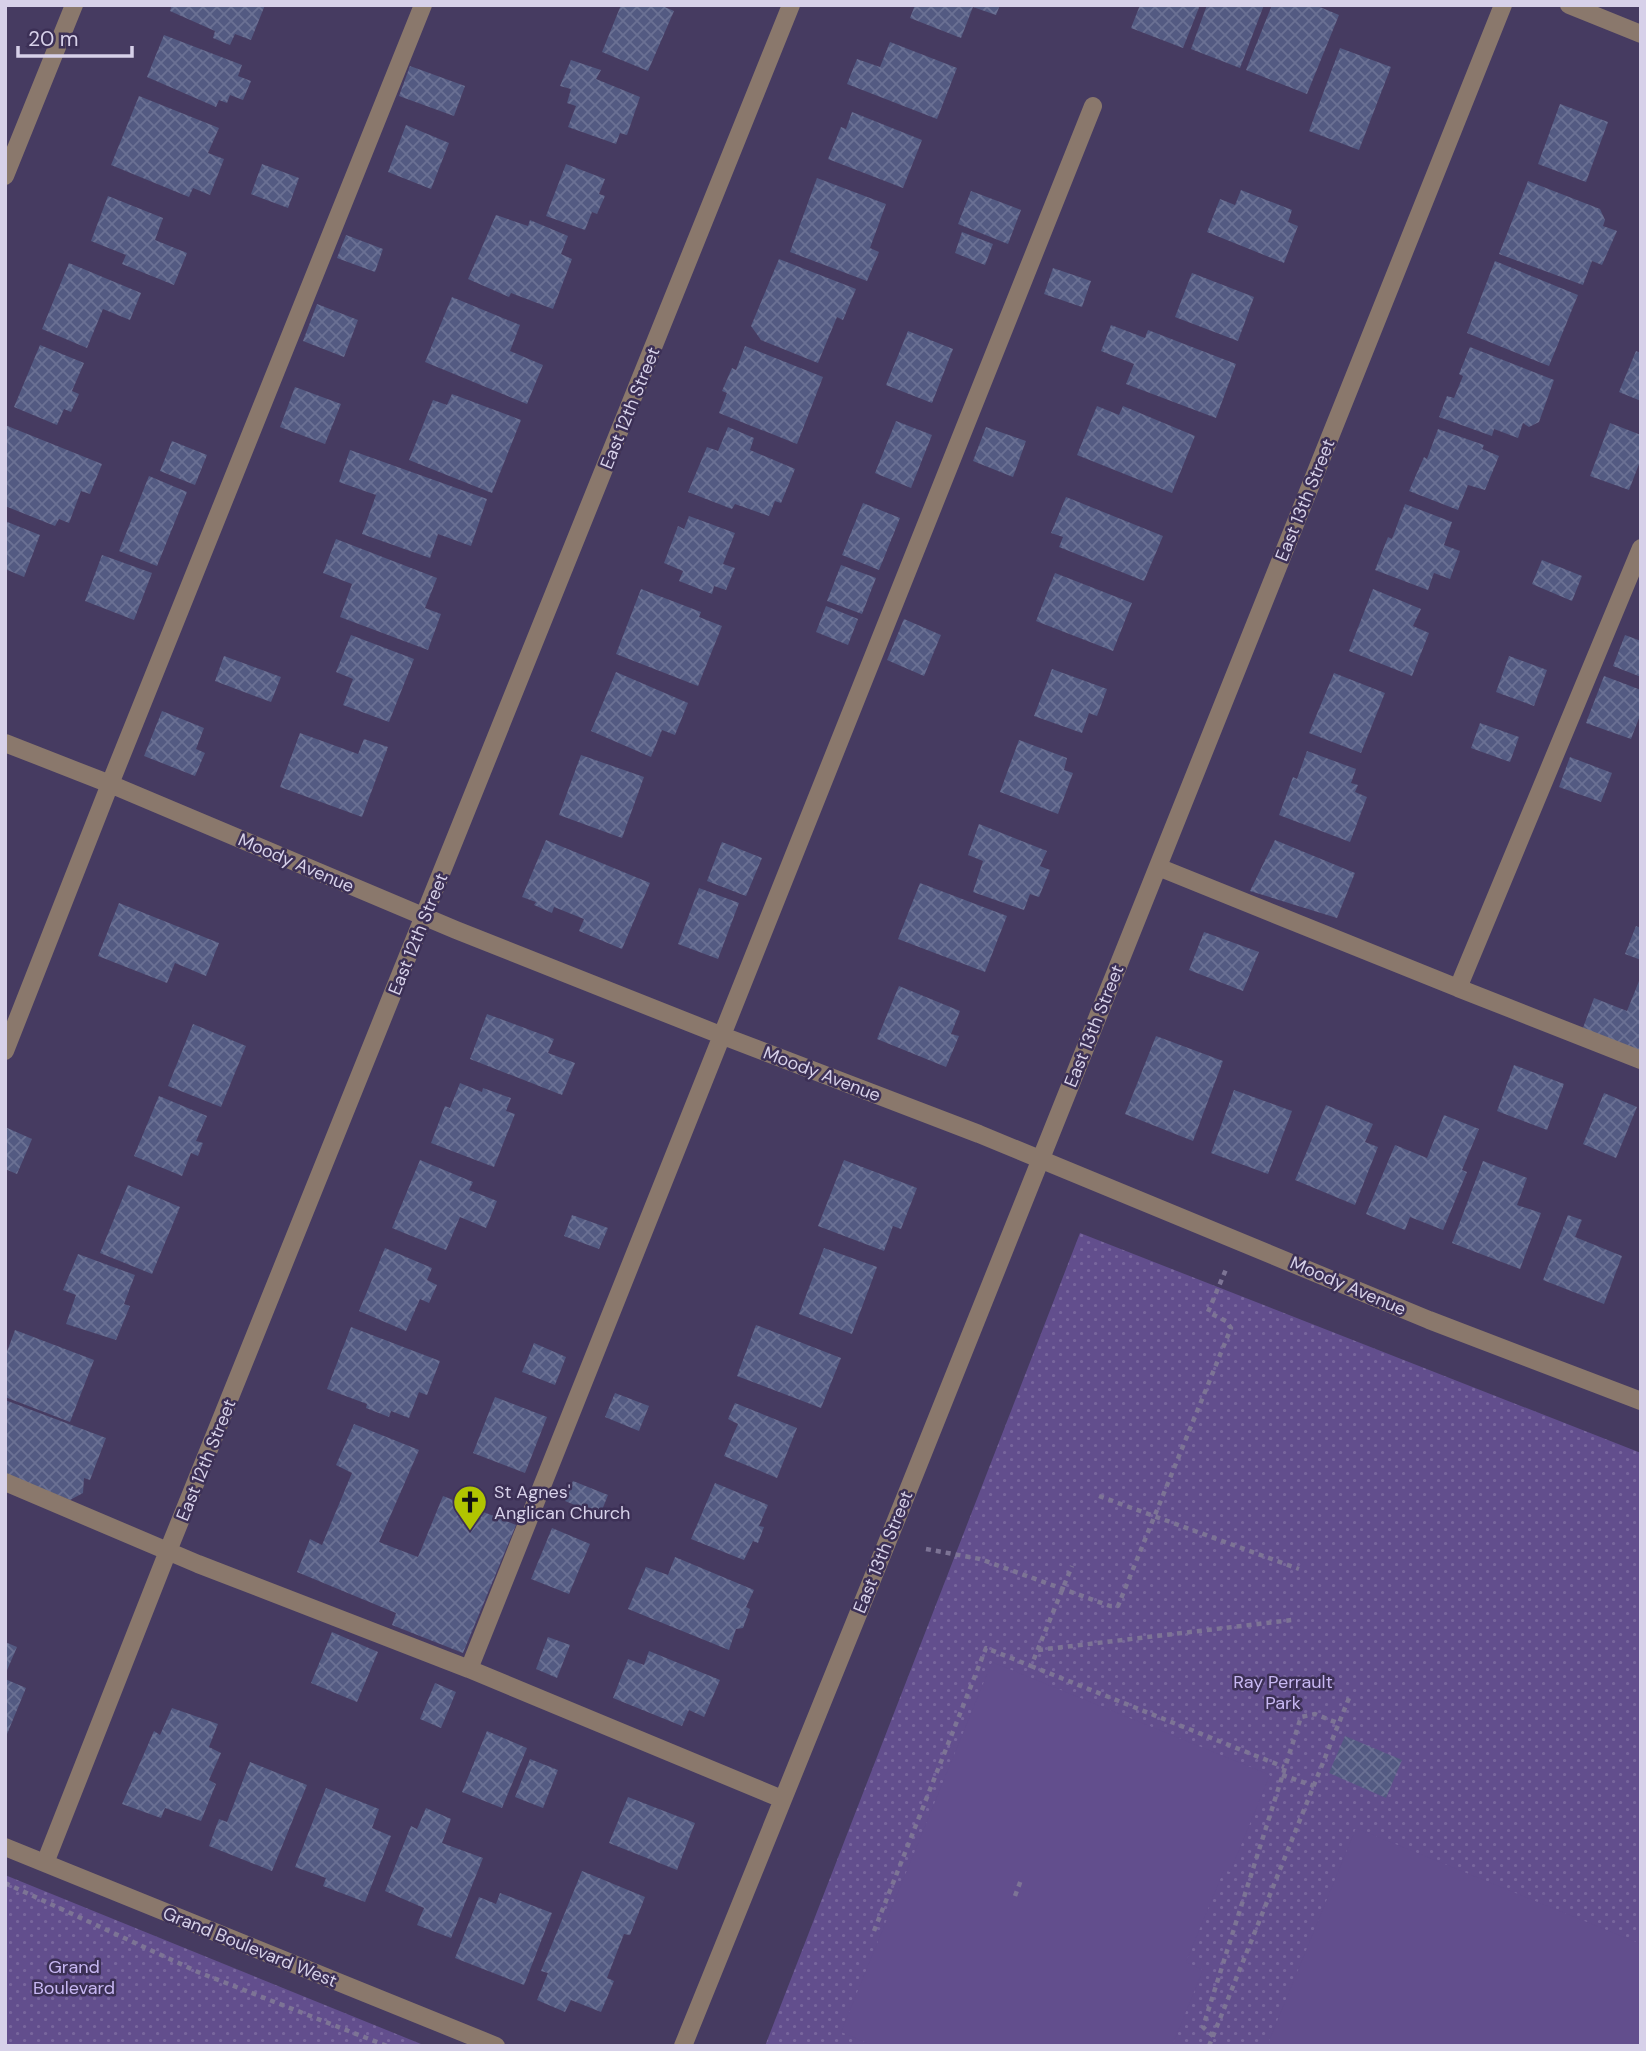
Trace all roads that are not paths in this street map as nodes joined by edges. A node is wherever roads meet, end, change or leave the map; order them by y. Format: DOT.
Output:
graph roads {
  1 [pos="74,5"];
  2 [pos="423,5"];
  3 [pos="791,5"];
  4 [pos="1503,5"];
  5 [pos="1569,5"];
  6 [pos="1641,34"];
  7 [pos="1093,106"];
  8 [pos="5,176"];
  9 [pos="1641,548"];
  10 [pos="5,743"];
  11 [pos="110,784"];
  12 [pos="1158,867"];
  13 [pos="425,917"];
  14 [pos="1458,988"];
  15 [pos="723,1036"];
  16 [pos="5,1051"];
  17 [pos="1641,1060"];
  18 [pos="1040,1159"];
  19 [pos="1641,1401"];
  20 [pos="5,1482"];
  21 [pos="169,1551"];
  22 [pos="469,1670"];
  23 [pos="782,1799"];
  24 [pos="5,1847"];
  25 [pos="46,1863"];
  26 [pos="496,2046"];
  27 [pos="683,2046"];
  1 -- 8 [label="street"];
  2 -- 11 [label="street"];
  3 -- 13 [label="street, East 12th Street"];
  4 -- 12 [label="street, East 13th Street"];
  5 -- 6 [label="street"];
  7 -- 15 [label="street"];
  9 -- 14 [label="street"];
  10 -- 11 [label="street, Moody Avenue"];
  11 -- 13 [label="street, Moody Avenue"];
  11 -- 16 [label="street"];
  12 -- 14 [label="street"];
  12 -- 18 [label="street, East 13th Street"];
  13 -- 15 [label="street, Moody Avenue"];
  13 -- 21 [label="street, East 12th Street"];
  14 -- 17 [label="street"];
  15 -- 18 [label="street, Moody Avenue"];
  15 -- 22 [label="street"];
  18 -- 19 [label="street, Moody Avenue"];
  18 -- 23 [label="street, East 13th Street"];
  20 -- 21 [label="street"];
  21 -- 22 [label="street"];
  21 -- 25 [label="street, East 12th Street"];
  22 -- 23 [label="street"];
  23 -- 27 [label="street, East 13th Street"];
  24 -- 25 [label="street, Grand Boulevard West"];
  25 -- 26 [label="street, Grand Boulevard West"];
}
